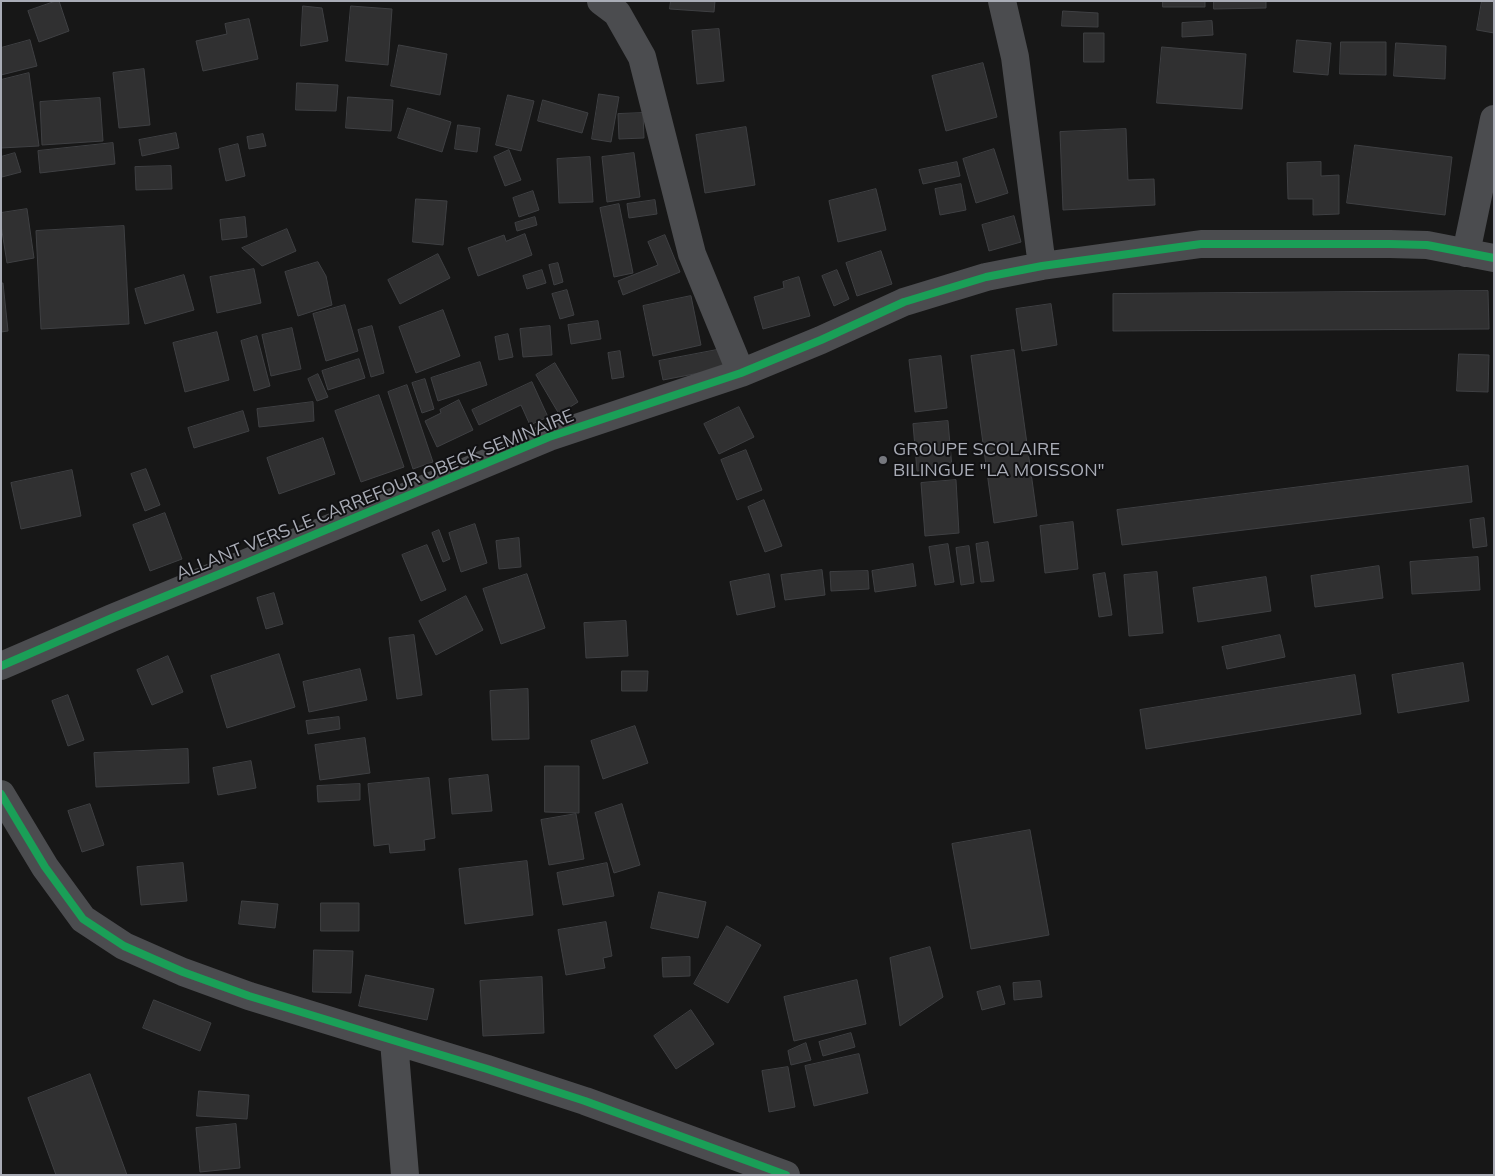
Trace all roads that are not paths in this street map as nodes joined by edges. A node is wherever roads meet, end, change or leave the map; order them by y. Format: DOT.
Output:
graph roads {
  1 [pos="600,1"];
  2 [pos="1002,1"];
  3 [pos="1494,119"];
  4 [pos="1466,253"];
  5 [pos="1494,258"];
  6 [pos="1042,266"];
  7 [pos="741,373"];
  8 [pos="1,666"];
  9 [pos="1,794"];
  10 [pos="394,1041"];
  11 [pos="405,1175"];
  12 [pos="786,1175"];
  1 -- 7 [label="street"];
  2 -- 6 [label="street"];
  3 -- 4 [label="street"];
  4 -- 5 [label="street, ALLANT VERS LE CARREFOUR OBECK SEMINAIRE"];
  4 -- 6 [label="street, ALLANT VERS LE CARREFOUR OBECK SEMINAIRE"];
  6 -- 7 [label="street, ALLANT VERS LE CARREFOUR OBECK SEMINAIRE"];
  7 -- 8 [label="street, ALLANT VERS LE CARREFOUR OBECK SEMINAIRE"];
  9 -- 10 [label="street"];
  10 -- 11 [label="street"];
  10 -- 12 [label="street"];
}
